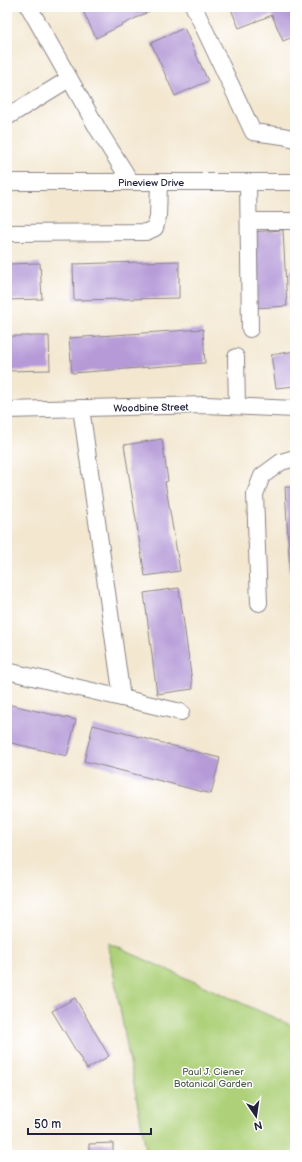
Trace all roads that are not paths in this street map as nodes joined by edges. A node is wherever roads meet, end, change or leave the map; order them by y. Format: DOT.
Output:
graph roads {
  1 [pos="29,7"];
  2 [pos="194,7"];
  3 [pos="69,79"];
  4 [pos="7,117"];
  5 [pos="295,139"];
  6 [pos="7,182"];
  7 [pos="130,182"];
  8 [pos="159,182"];
  9 [pos="248,182"];
  10 [pos="295,182"];
  11 [pos="250,221"];
  12 [pos="295,221"];
  13 [pos="7,233"];
  14 [pos="250,329"];
  15 [pos="236,357"];
  16 [pos="237,406"];
  17 [pos="81,408"];
  18 [pos="295,408"];
  19 [pos="7,410"];
  20 [pos="295,458"];
  21 [pos="259,603"];
  22 [pos="7,671"];
  23 [pos="122,698"];
  24 [pos="181,712"];
  1 -- 3 [label="street"];
  2 -- 5 [label="street"];
  3 -- 4 [label="street"];
  3 -- 7 [label="street"];
  6 -- 7 [label="street, Pineview Drive"];
  7 -- 8 [label="street, Pineview Drive"];
  8 -- 9 [label="street, Pineview Drive"];
  8 -- 13 [label="street"];
  9 -- 10 [label="street, Pineview Drive"];
  9 -- 11 [label="street"];
  11 -- 12 [label="street"];
  11 -- 14 [label="street"];
  15 -- 16 [label="street"];
  16 -- 17 [label="street, Woodbine Street"];
  16 -- 18 [label="street, Woodbine Street"];
  17 -- 19 [label="street, Woodbine Street"];
  17 -- 23 [label="street"];
  20 -- 21 [label="street"];
  22 -- 23 [label="street"];
  23 -- 24 [label="street"];
}
